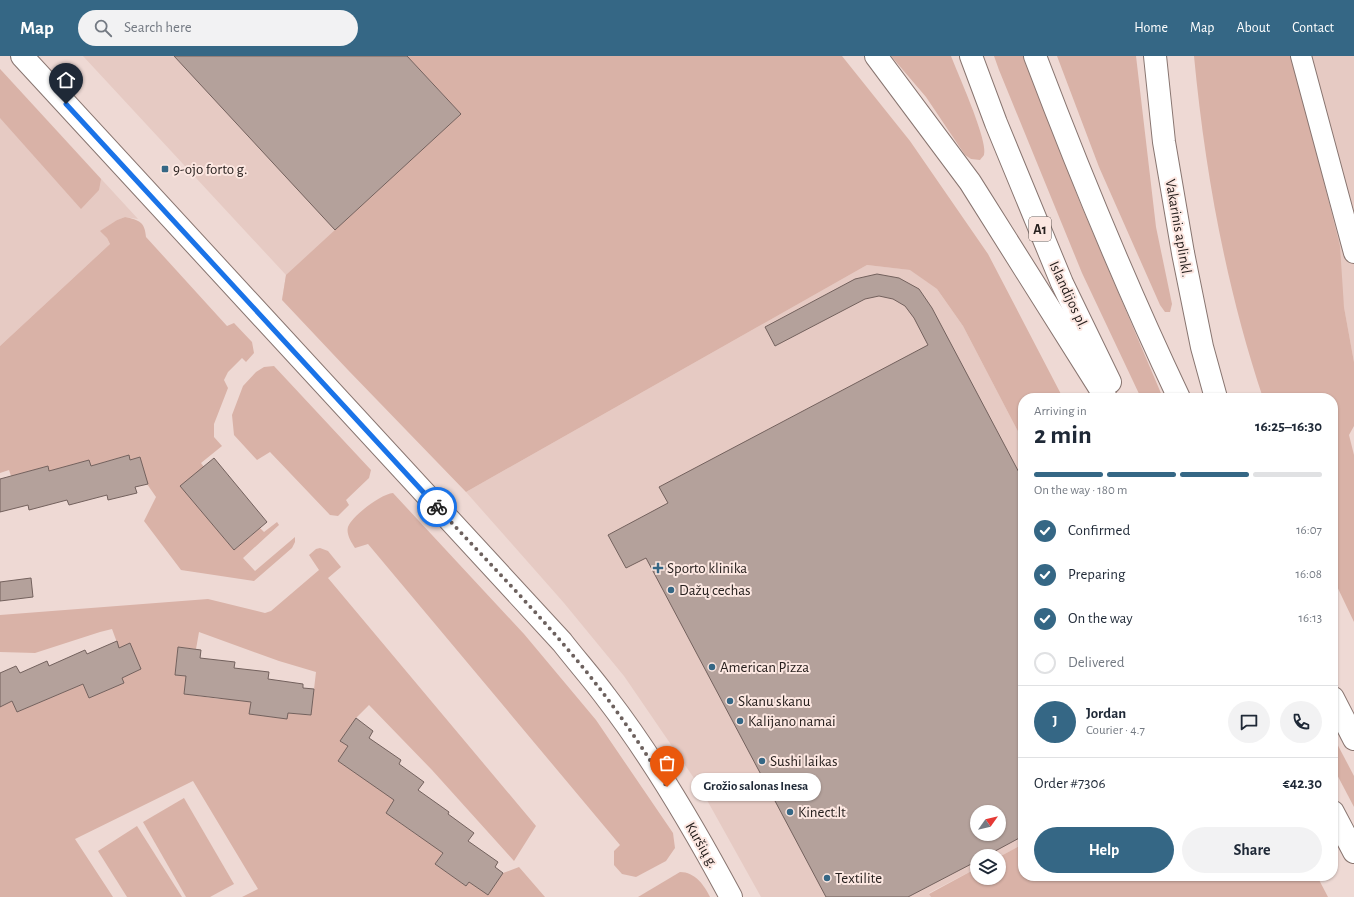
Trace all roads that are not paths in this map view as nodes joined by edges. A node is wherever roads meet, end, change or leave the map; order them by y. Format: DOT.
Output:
graph roads {
  1 [pos="22,56"];
  2 [pos="876,56"];
  3 [pos="971,56"];
  4 [pos="1035,56"];
  5 [pos="1155,56"];
  6 [pos="1301,56"];
  7 [pos="1354,253"];
  8 [pos="1103,393"];
  9 [pos="1116,393"];
  10 [pos="1177,393"];
  11 [pos="1215,393"];
  12 [pos="1338,708"];
  13 [pos="1354,739"];
  14 [pos="1338,822"];
  15 [pos="1354,852"];
  16 [pos="731,897"];
  1 -- 16 [label="main road, Kuršių g."];
  2 -- 8 [label="main road"];
  3 -- 9 [label="main road, Islandijos pl. / A1"];
  4 -- 10 [label="main road"];
  5 -- 11 [label="main road, Vakarinis aplinkl."];
  6 -- 7 [label="lane"];
  12 -- 13 [label="main road"];
  14 -- 15 [label="main road"];
}
